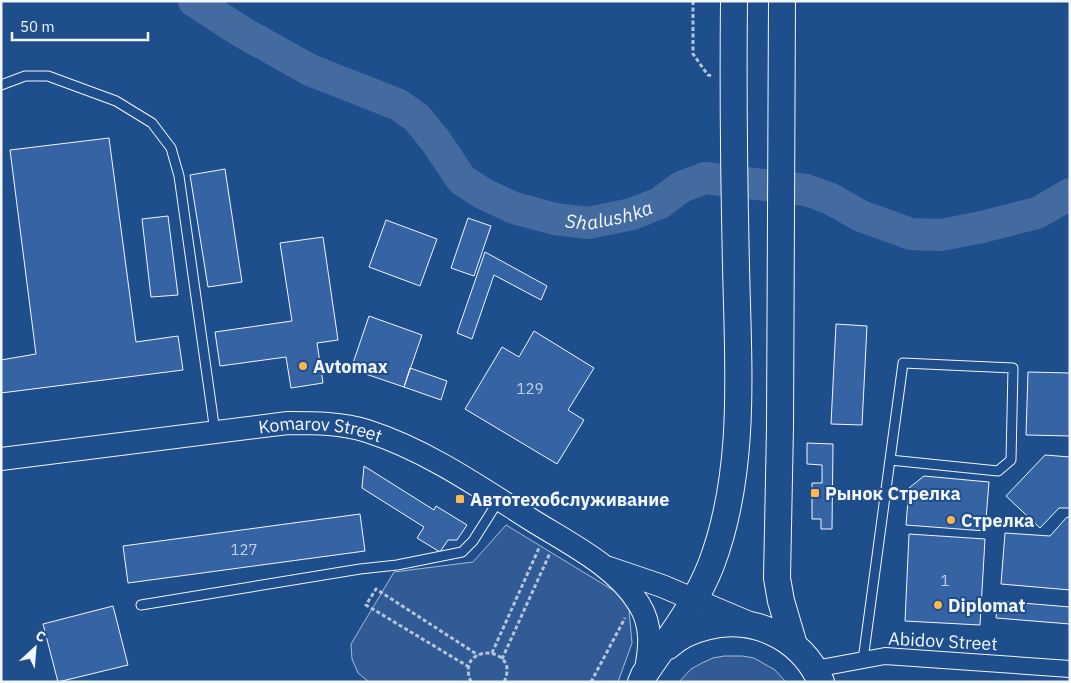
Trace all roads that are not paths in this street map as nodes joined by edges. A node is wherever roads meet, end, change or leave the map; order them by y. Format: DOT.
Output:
graph roads {
  1 [pos="734,1"];
  2 [pos="782,1"];
  3 [pos="1,85"];
  4 [pos="215,433"];
  5 [pos="1,459"];
  6 [pos="890,460"];
  7 [pos="499,500"];
  8 [pos="605,567"];
  9 [pos="695,601"];
  10 [pos="140,605"];
  11 [pos="768,629"];
  12 [pos="794,645"];
  13 [pos="863,660"];
  14 [pos="1070,668"];
  15 [pos="647,672"];
  16 [pos="818,675"];
  1 -- 9 [label="main road"];
  2 -- 12 [label="main road"];
  3 -- 4 [label="lane"];
  4 -- 5 [label="main road, Komarov Street"];
  4 -- 7 [label="main road, Komarov Street"];
  6 -- 6 [label="lane"];
  6 -- 13 [label="lane"];
  7 -- 8 [label="main road, Komarov Street"];
  7 -- 10 [label="lane"];
  8 -- 9 [label="main road"];
  8 -- 15 [label="main road"];
  9 -- 11 [label="main road"];
  9 -- 15 [label="main road"];
  11 -- 12 [label="main road"];
  11 -- 15 [label="main road"];
  12 -- 16 [label="main road"];
  13 -- 14 [label="street, Abidov Street"];
  13 -- 16 [label="street, Abidov Street"];
}
